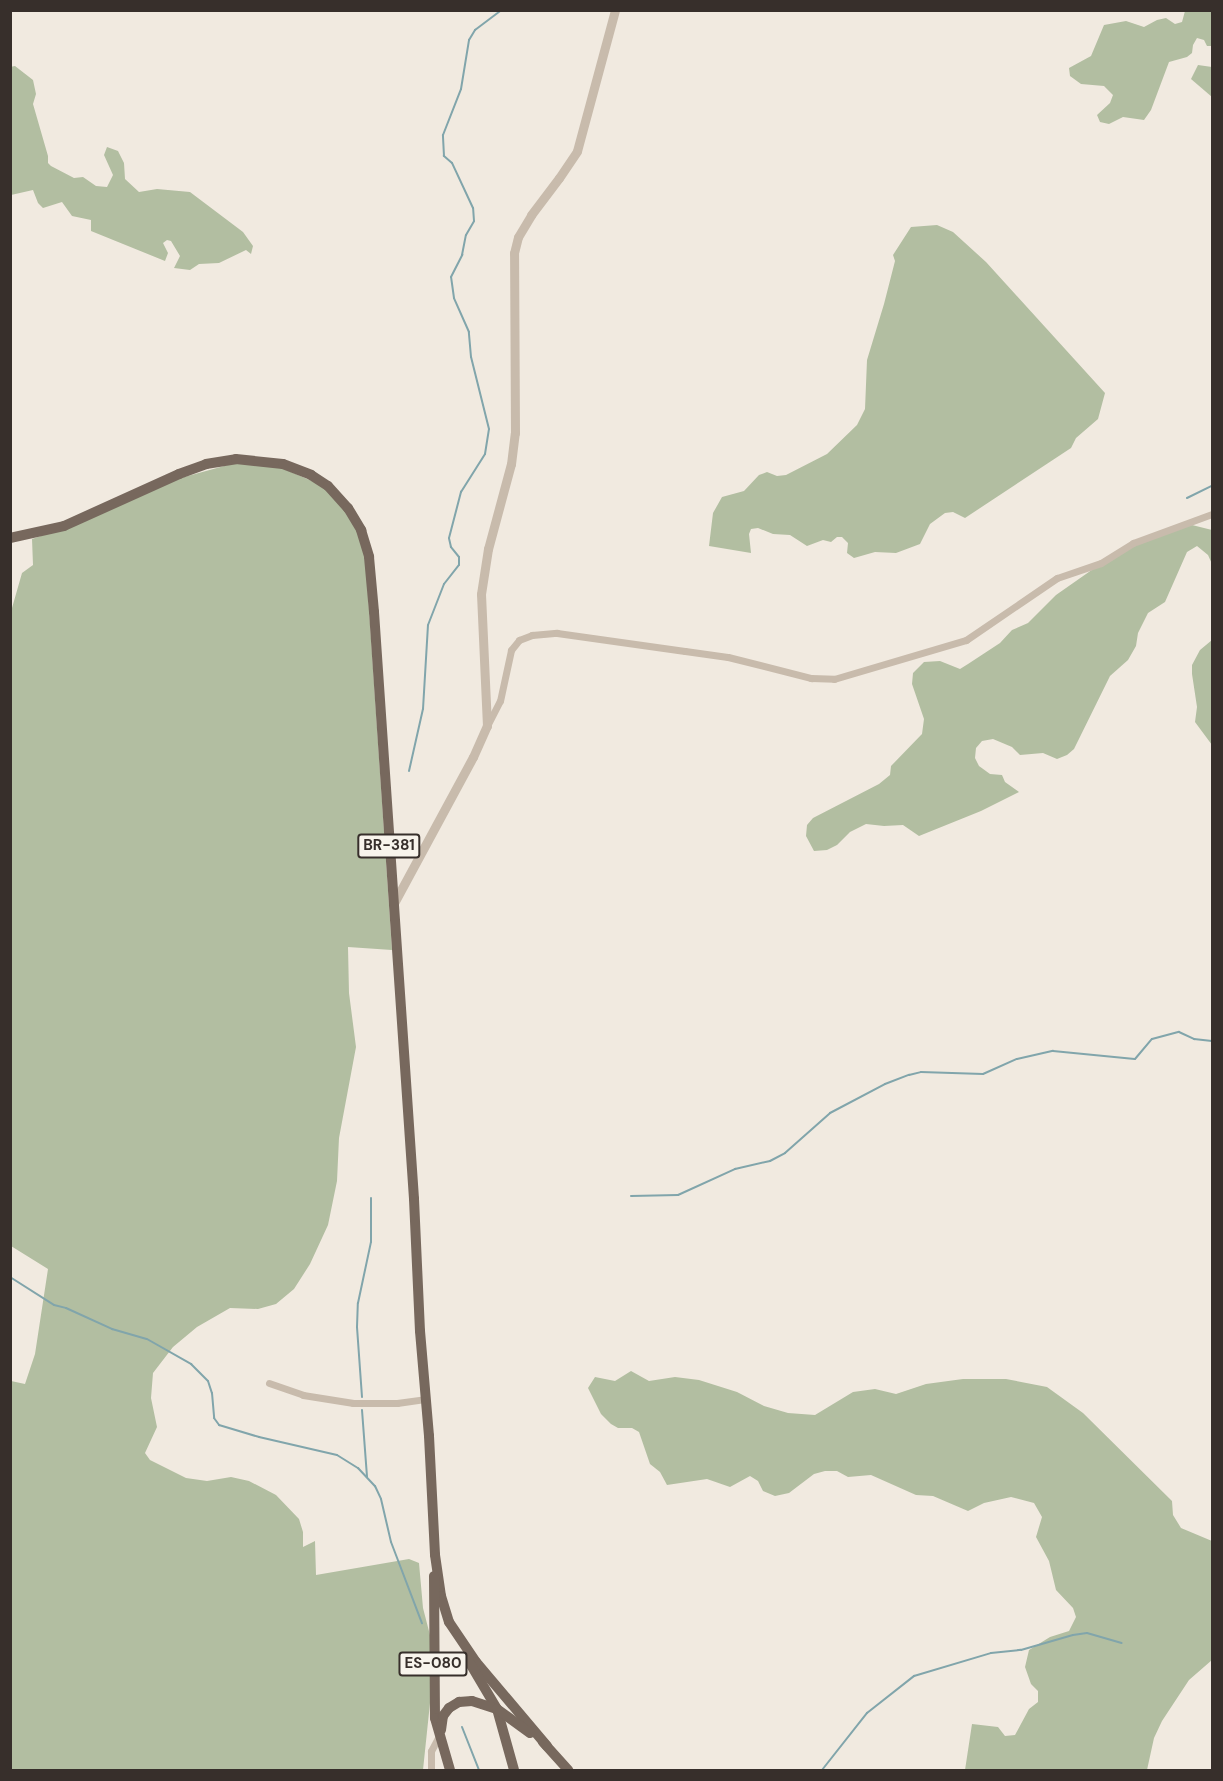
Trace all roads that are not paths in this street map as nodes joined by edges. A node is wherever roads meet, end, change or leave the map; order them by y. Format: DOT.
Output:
graph roads {
  1 [pos="615,10"];
  2 [pos="1212,514"];
  3 [pos="10,538"];
  4 [pos="487,726"];
  5 [pos="394,903"];
  6 [pos="269,1383"];
  7 [pos="425,1399"];
  8 [pos="435,1555"];
  9 [pos="449,1623"];
  10 [pos="497,1709"];
  11 [pos="439,1736"];
  12 [pos="547,1746"];
  13 [pos="431,1770"];
  14 [pos="450,1770"];
  15 [pos="514,1770"];
  16 [pos="568,1770"];
  1 -- 4 [label="street"];
  2 -- 4 [label="street"];
  3 -- 5 [label="main road, BR-381"];
  4 -- 5 [label="street"];
  5 -- 7 [label="main road, BR-381"];
  6 -- 7 [label="street"];
  7 -- 8 [label="main road, BR-381"];
  8 -- 9 [label="main road, BR-381"];
  8 -- 11 [label="main road, ES-080"];
  9 -- 10 [label="main road, ES-080"];
  9 -- 12 [label="main road"];
  10 -- 11 [label="main road"];
  10 -- 12 [label="main road"];
  10 -- 15 [label="main road, ES-080"];
  11 -- 13 [label="street"];
  11 -- 14 [label="main road, ES-080"];
  12 -- 16 [label="main road"];
}
